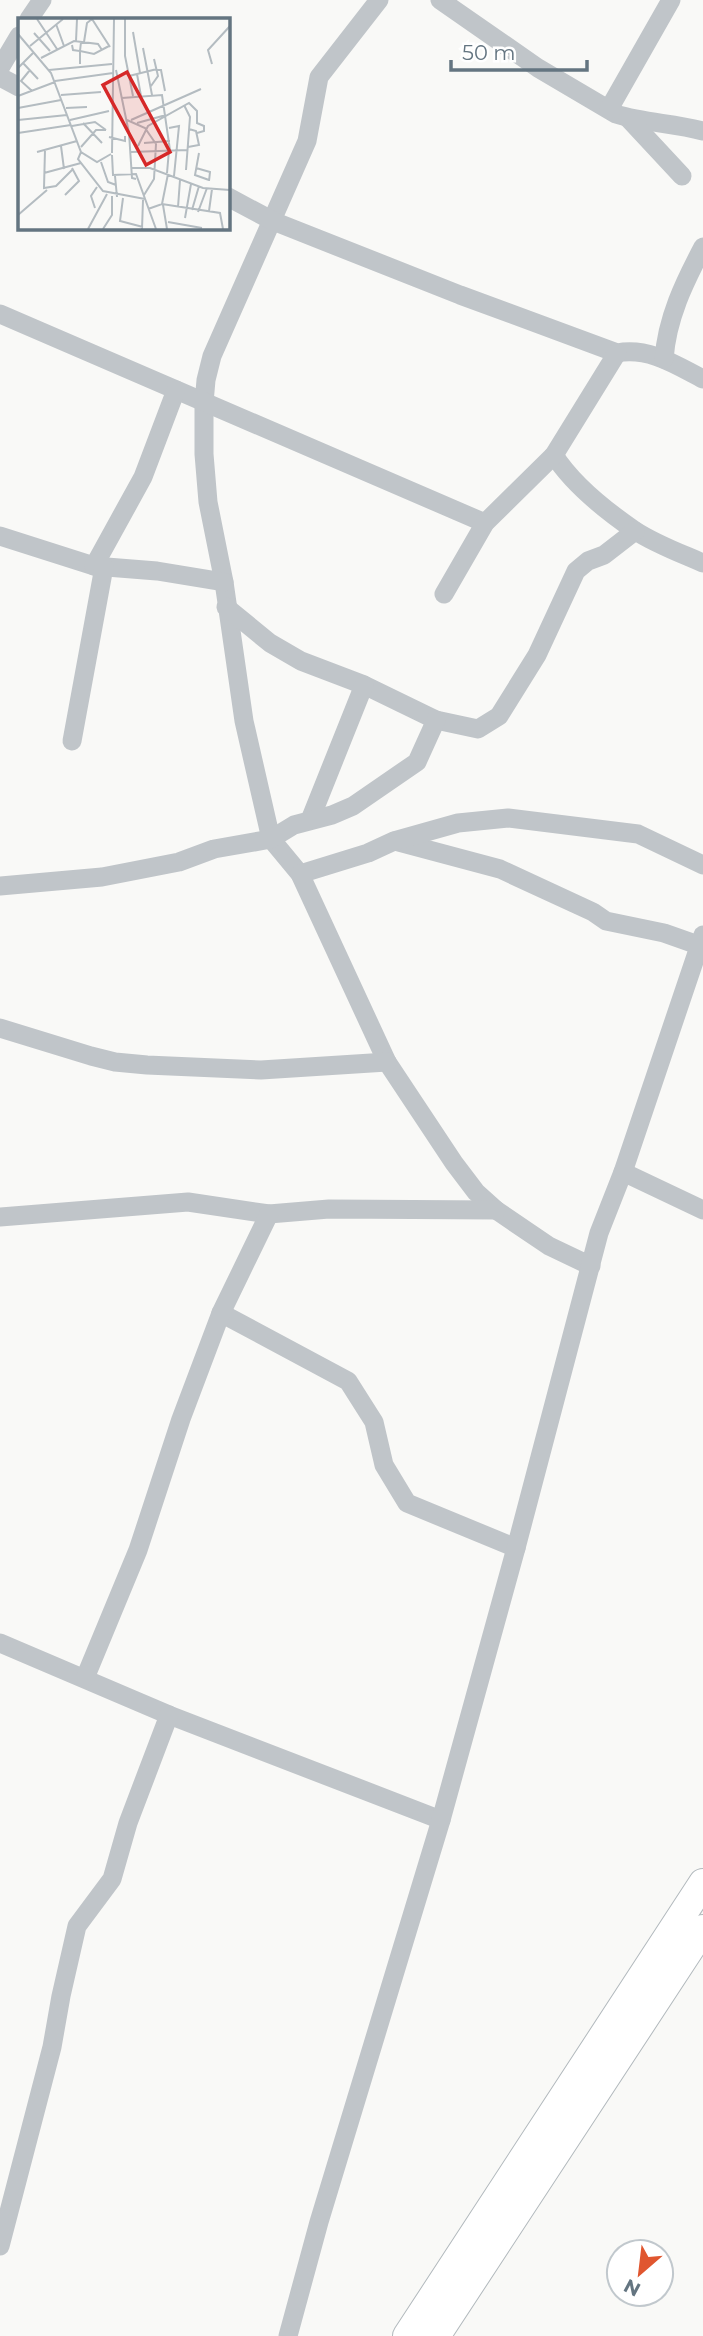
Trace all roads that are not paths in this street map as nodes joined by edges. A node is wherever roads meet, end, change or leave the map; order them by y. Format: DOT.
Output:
graph roads {
  1 [pos="42,0"];
  2 [pos="379,0"];
  3 [pos="440,0"];
  4 [pos="671,0"];
  5 [pos="30,18"];
  6 [pos="18,38"];
  7 [pos="0,68"];
  8 [pos="0,77"];
  9 [pos="18,86"];
  10 [pos="609,109"];
  11 [pos="628,118"];
  12 [pos="703,131"];
  13 [pos="682,176"];
  14 [pos="229,198"];
  15 [pos="272,221"];
  16 [pos="703,247"];
  17 [pos="0,314"];
  18 [pos="617,353"];
  19 [pos="664,359"];
  20 [pos="703,379"];
  21 [pos="176,390"];
  22 [pos="204,403"];
  23 [pos="554,455"];
  24 [pos="485,523"];
  25 [pos="635,531"];
  26 [pos="0,536"];
  27 [pos="703,564"];
  28 [pos="99,566"];
  29 [pos="224,582"];
  30 [pos="444,594"];
  31 [pos="226,607"];
  32 [pos="364,685"];
  33 [pos="436,720"];
  34 [pos="72,741"];
  35 [pos="310,820"];
  36 [pos="271,839"];
  37 [pos="394,841"];
  38 [pos="703,865"];
  39 [pos="300,874"];
  40 [pos="0,886"];
  41 [pos="701,940"];
  42 [pos="0,1028"];
  43 [pos="387,1062"];
  44 [pos="623,1172"];
  45 [pos="496,1210"];
  46 [pos="703,1210"];
  47 [pos="269,1214"];
  48 [pos="0,1217"];
  49 [pos="591,1266"];
  50 [pos="221,1313"];
  51 [pos="516,1548"];
  52 [pos="0,1643"];
  53 [pos="85,1678"];
  54 [pos="169,1715"];
  55 [pos="441,1820"];
  56 [pos="703,1883"];
  57 [pos="703,1929"];
  58 [pos="3,2222"];
  59 [pos="0,2246"];
  60 [pos="288,2336"];
  61 [pos="407,2336"];
  62 [pos="436,2336"];
  1 -- 5 [label="street"];
  2 -- 15 [label="street"];
  3 -- 10 [label="street"];
  4 -- 10 [label="street"];
  6 -- 7 [label="street"];
  8 -- 9 [label="street"];
  10 -- 11 [label="street"];
  11 -- 12 [label="street"];
  11 -- 13 [label="street"];
  14 -- 15 [label="street"];
  15 -- 18 [label="street"];
  15 -- 22 [label="street"];
  16 -- 19 [label="street"];
  17 -- 21 [label="street"];
  18 -- 19 [label="street"];
  18 -- 23 [label="street"];
  19 -- 20 [label="street"];
  21 -- 22 [label="street"];
  21 -- 28 [label="street"];
  22 -- 24 [label="street"];
  22 -- 29 [label="street"];
  23 -- 24 [label="street"];
  23 -- 25 [label="street"];
  24 -- 30 [label="street"];
  25 -- 27 [label="street"];
  25 -- 33 [label="street"];
  26 -- 28 [label="street"];
  28 -- 29 [label="street"];
  28 -- 34 [label="street"];
  29 -- 31 [label="street"];
  31 -- 32 [label="street"];
  31 -- 36 [label="street"];
  32 -- 33 [label="street"];
  32 -- 35 [label="street"];
  33 -- 35 [label="street"];
  35 -- 36 [label="street"];
  36 -- 39 [label="street"];
  36 -- 40 [label="street"];
  37 -- 38 [label="street"];
  37 -- 39 [label="street"];
  37 -- 41 [label="street"];
  39 -- 43 [label="street"];
  41 -- 44 [label="street"];
  42 -- 43 [label="street"];
  43 -- 45 [label="street"];
  44 -- 46 [label="street"];
  44 -- 49 [label="street"];
  45 -- 47 [label="street"];
  45 -- 49 [label="street"];
  47 -- 48 [label="street"];
  47 -- 50 [label="street"];
  49 -- 51 [label="street"];
  50 -- 51 [label="street"];
  50 -- 53 [label="street"];
  51 -- 55 [label="street"];
  52 -- 53 [label="street"];
  53 -- 54 [label="street"];
  54 -- 55 [label="street"];
  54 -- 58 [label="street"];
  55 -- 60 [label="street"];
  56 -- 61 [label="street"];
  57 -- 62 [label="street"];
  58 -- 59 [label="street"];
}
